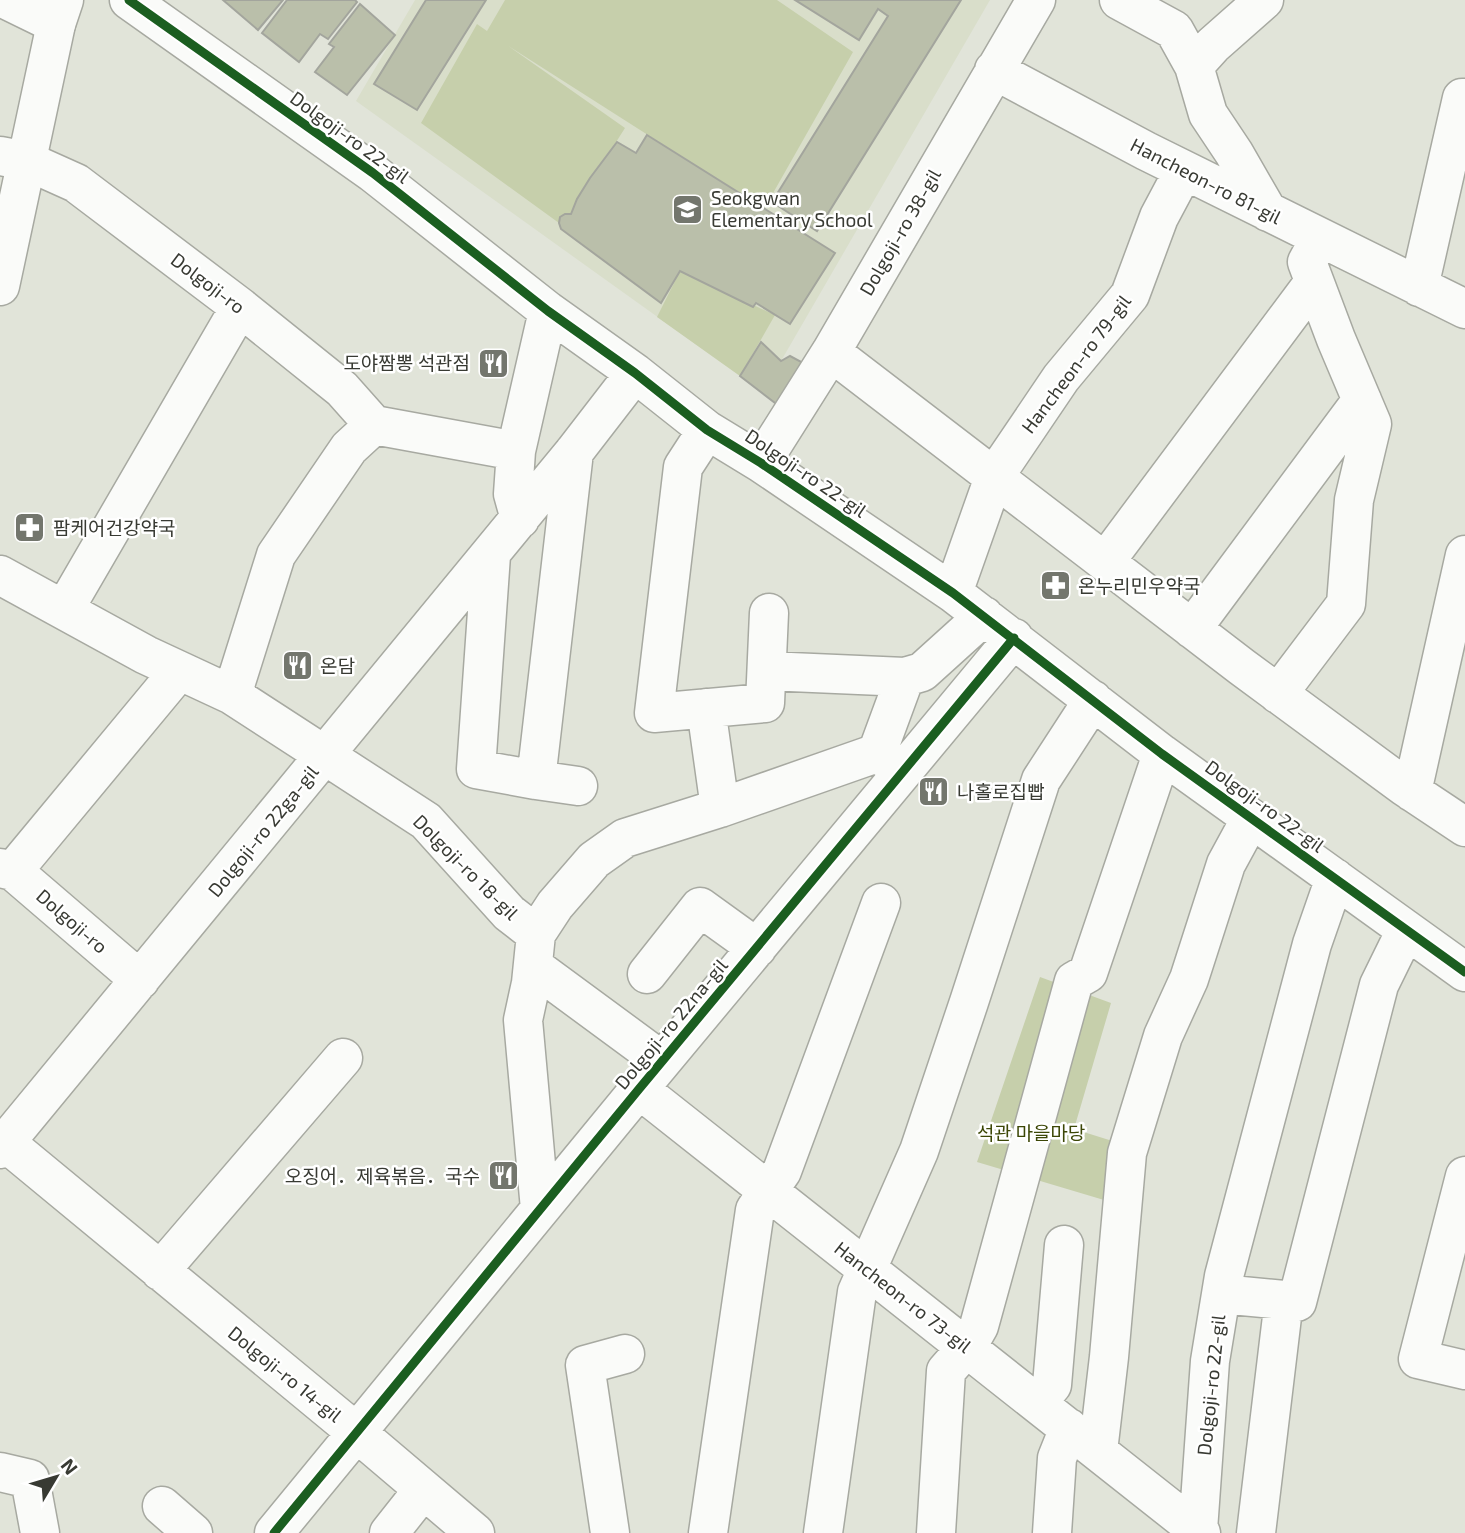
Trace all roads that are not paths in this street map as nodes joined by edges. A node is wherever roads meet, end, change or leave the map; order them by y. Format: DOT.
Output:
graph roads {
  1 [pos="7,0"];
  2 [pos="129,0"];
  3 [pos="1036,0"];
  4 [pos="1119,0"];
  5 [pos="1264,0"];
  6 [pos="60,12"];
  7 [pos="1194,65"];
  8 [pos="994,70"];
  9 [pos="1465,98"];
  10 [pos="13,158"];
  11 [pos="1184,170"];
  12 [pos="1268,212"];
  13 [pos="1320,238"];
  14 [pos="1314,282"];
  15 [pos="0,286"];
  16 [pos="1419,287"];
  17 [pos="240,307"];
  18 [pos="1465,309"];
  19 [pos="548,311"];
  20 [pos="831,352"];
  21 [pos="635,373"];
  22 [pos="1362,400"];
  23 [pos="374,425"];
  24 [pos="708,430"];
  25 [pos="516,451"];
  26 [pos="574,452"];
  27 [pos="761,463"];
  28 [pos="994,477"];
  29 [pos="520,519"];
  30 [pos="491,555"];
  31 [pos="1465,555"];
  32 [pos="1105,562"];
  33 [pos="0,575"];
  34 [pos="953,593"];
  35 [pos="64,610"];
  36 [pos="769,612"];
  37 [pos="984,616"];
  38 [pos="1192,629"];
  39 [pos="1014,639"];
  40 [pos="179,671"];
  41 [pos="767,671"];
  42 [pos="905,677"];
  43 [pos="1279,694"];
  44 [pos="232,695"];
  45 [pos="1093,700"];
  46 [pos="706,708"];
  47 [pos="1163,754"];
  48 [pos="325,756"];
  49 [pos="890,762"];
  50 [pos="536,780"];
  51 [pos="578,786"];
  52 [pos="1412,792"];
  53 [pos="720,808"];
  54 [pos="1251,818"];
  55 [pos="1465,827"];
  56 [pos="7,869"];
  57 [pos="1335,878"];
  58 [pos="881,903"];
  59 [pos="1406,930"];
  60 [pos="757,948"];
  61 [pos="534,950"];
  62 [pos="1465,972"];
  63 [pos="647,974"];
  64 [pos="140,980"];
  65 [pos="343,1058"];
  66 [pos="651,1075"];
  67 [pos="2,1144"];
  68 [pos="1465,1176"];
  69 [pos="768,1191"];
  70 [pos="540,1209"];
  71 [pos="1063,1245"];
  72 [pos="868,1269"];
  73 [pos="160,1271"];
  74 [pos="1221,1294"];
  75 [pos="1284,1300"];
  76 [pos="967,1347"];
  77 [pos="625,1354"];
  78 [pos="1465,1370"];
  79 [pos="1037,1403"];
  80 [pos="356,1432"];
  81 [pos="1083,1439"];
  82 [pos="0,1472"];
  83 [pos="423,1490"];
  84 [pos="162,1506"];
  85 [pos="1159,1517"];
  86 [pos="1200,1531"];
  87 [pos="276,1532"];
  88 [pos="40,1533"];
  89 [pos="193,1533"];
  90 [pos="388,1533"];
  91 [pos="475,1533"];
  92 [pos="610,1533"];
  93 [pos="708,1533"];
  94 [pos="823,1533"];
  95 [pos="936,1533"];
  96 [pos="1052,1533"];
  97 [pos="1256,1533"];
  1 -- 6 [label="street"];
  2 -- 19 [label="street, Dolgoji-ro 22-gil"];
  3 -- 8 [label="street, Dolgoji-ro 38-gil"];
  4 -- 7 [label="street"];
  5 -- 7 [label="street"];
  6 -- 10 [label="street"];
  7 -- 12 [label="street"];
  8 -- 11 [label="street, Hancheon-ro 81-gil"];
  8 -- 20 [label="street, Dolgoji-ro 38-gil"];
  9 -- 16 [label="street"];
  10 -- 15 [label="street"];
  10 -- 17 [label="street, Dolgoji-ro"];
  11 -- 12 [label="street, Hancheon-ro 81-gil"];
  11 -- 28 [label="street, Hancheon-ro 79-gil"];
  12 -- 13 [label="street, Hancheon-ro 81-gil"];
  13 -- 14 [label="street"];
  13 -- 16 [label="street, Hancheon-ro 81-gil"];
  14 -- 22 [label="street"];
  14 -- 32 [label="street"];
  16 -- 18 [label="street, Hancheon-ro 81-gil"];
  17 -- 23 [label="street, Dolgoji-ro"];
  17 -- 35 [label="street"];
  19 -- 21 [label="street, Dolgoji-ro 22-gil"];
  19 -- 25 [label="street"];
  20 -- 27 [label="street, Dolgoji-ro 38-gil"];
  20 -- 28 [label="street"];
  21 -- 24 [label="street, Dolgoji-ro 22-gil"];
  21 -- 26 [label="street, Dolgoji-ro 22ga-gil"];
  22 -- 38 [label="street"];
  22 -- 43 [label="street"];
  23 -- 25 [label="street"];
  23 -- 44 [label="street"];
  24 -- 27 [label="street, Dolgoji-ro 22-gil"];
  24 -- 46 [label="street"];
  25 -- 29 [label="street"];
  26 -- 29 [label="street, Dolgoji-ro 22ga-gil"];
  26 -- 50 [label="street"];
  27 -- 34 [label="street, Dolgoji-ro 22-gil"];
  28 -- 32 [label="street"];
  28 -- 34 [label="street, Hancheon-ro 79-gil"];
  29 -- 30 [label="street, Dolgoji-ro 22ga-gil"];
  30 -- 48 [label="street, Dolgoji-ro 22ga-gil"];
  30 -- 50 [label="street"];
  31 -- 52 [label="street"];
  32 -- 38 [label="street"];
  33 -- 35 [label="street, Dolgoji-ro 18-gil"];
  34 -- 37 [label="street, Dolgoji-ro 22-gil"];
  35 -- 40 [label="street, Dolgoji-ro 18-gil"];
  36 -- 41 [label="street"];
  37 -- 39 [label="street, Dolgoji-ro 22-gil"];
  37 -- 42 [label="street"];
  38 -- 43 [label="street"];
  39 -- 45 [label="street, Dolgoji-ro 22-gil"];
  39 -- 49 [label="street, Dolgoji-ro 22na-gil"];
  40 -- 44 [label="street, Dolgoji-ro 18-gil"];
  40 -- 56 [label="street"];
  41 -- 42 [label="street"];
  41 -- 46 [label="street"];
  42 -- 49 [label="street"];
  43 -- 52 [label="street"];
  44 -- 48 [label="street, Dolgoji-ro 18-gil"];
  45 -- 47 [label="street, Dolgoji-ro 22-gil"];
  45 -- 72 [label="street"];
  46 -- 53 [label="street"];
  47 -- 54 [label="street, Dolgoji-ro 22-gil"];
  47 -- 76 [label="street"];
  48 -- 61 [label="street, Dolgoji-ro 18-gil"];
  48 -- 64 [label="street, Dolgoji-ro 22ga-gil"];
  49 -- 53 [label="street, Dolgoji-ro 18-gil"];
  49 -- 60 [label="street, Dolgoji-ro 22na-gil"];
  50 -- 51 [label="street"];
  52 -- 55 [label="street"];
  53 -- 61 [label="street, Dolgoji-ro 18-gil"];
  54 -- 57 [label="street, Dolgoji-ro 22-gil"];
  54 -- 81 [label="street, Dolgoji-ro 22-gil"];
  56 -- 64 [label="street, Dolgoji-ro"];
  57 -- 59 [label="street, Dolgoji-ro 22-gil"];
  57 -- 74 [label="street, Dolgoji-ro 22-gil"];
  58 -- 69 [label="street"];
  59 -- 62 [label="street, Dolgoji-ro 22-gil"];
  59 -- 75 [label="street"];
  60 -- 63 [label="street"];
  60 -- 66 [label="street, Dolgoji-ro 22na-gil"];
  61 -- 66 [label="street, Dolgoji-ro 18-gil"];
  61 -- 70 [label="street, Dolgoji-ro 18-gil"];
  64 -- 67 [label="street, Dolgoji-ro 22ga-gil"];
  65 -- 73 [label="street"];
  66 -- 69 [label="street, Hancheon-ro 73-gil"];
  66 -- 70 [label="street, Dolgoji-ro 22na-gil"];
  67 -- 73 [label="street, Dolgoji-ro 14-gil"];
  68 -- 78 [label="street"];
  69 -- 72 [label="street, Hancheon-ro 73-gil"];
  69 -- 93 [label="street"];
  70 -- 80 [label="street, Dolgoji-ro 22na-gil"];
  71 -- 79 [label="street"];
  72 -- 76 [label="street, Hancheon-ro 73-gil"];
  72 -- 94 [label="street"];
  73 -- 80 [label="street, Dolgoji-ro 14-gil"];
  74 -- 75 [label="street"];
  74 -- 86 [label="street, Dolgoji-ro 22-gil"];
  75 -- 97 [label="street"];
  76 -- 79 [label="street, Hancheon-ro 73-gil"];
  76 -- 95 [label="street"];
  77 -- 92 [label="street"];
  79 -- 81 [label="street, Hancheon-ro 73-gil"];
  80 -- 83 [label="street, Dolgoji-ro 14-gil"];
  80 -- 87 [label="street, Dolgoji-ro 22na-gil"];
  81 -- 85 [label="street, Hancheon-ro 73-gil"];
  81 -- 96 [label="street, Dolgoji-ro 22-gil"];
  82 -- 88 [label="street"];
  83 -- 90 [label="street"];
  83 -- 91 [label="street, Dolgoji-ro 14-gil"];
  84 -- 89 [label="street"];
  85 -- 86 [label="street, Hancheon-ro 73-gil"];
}
